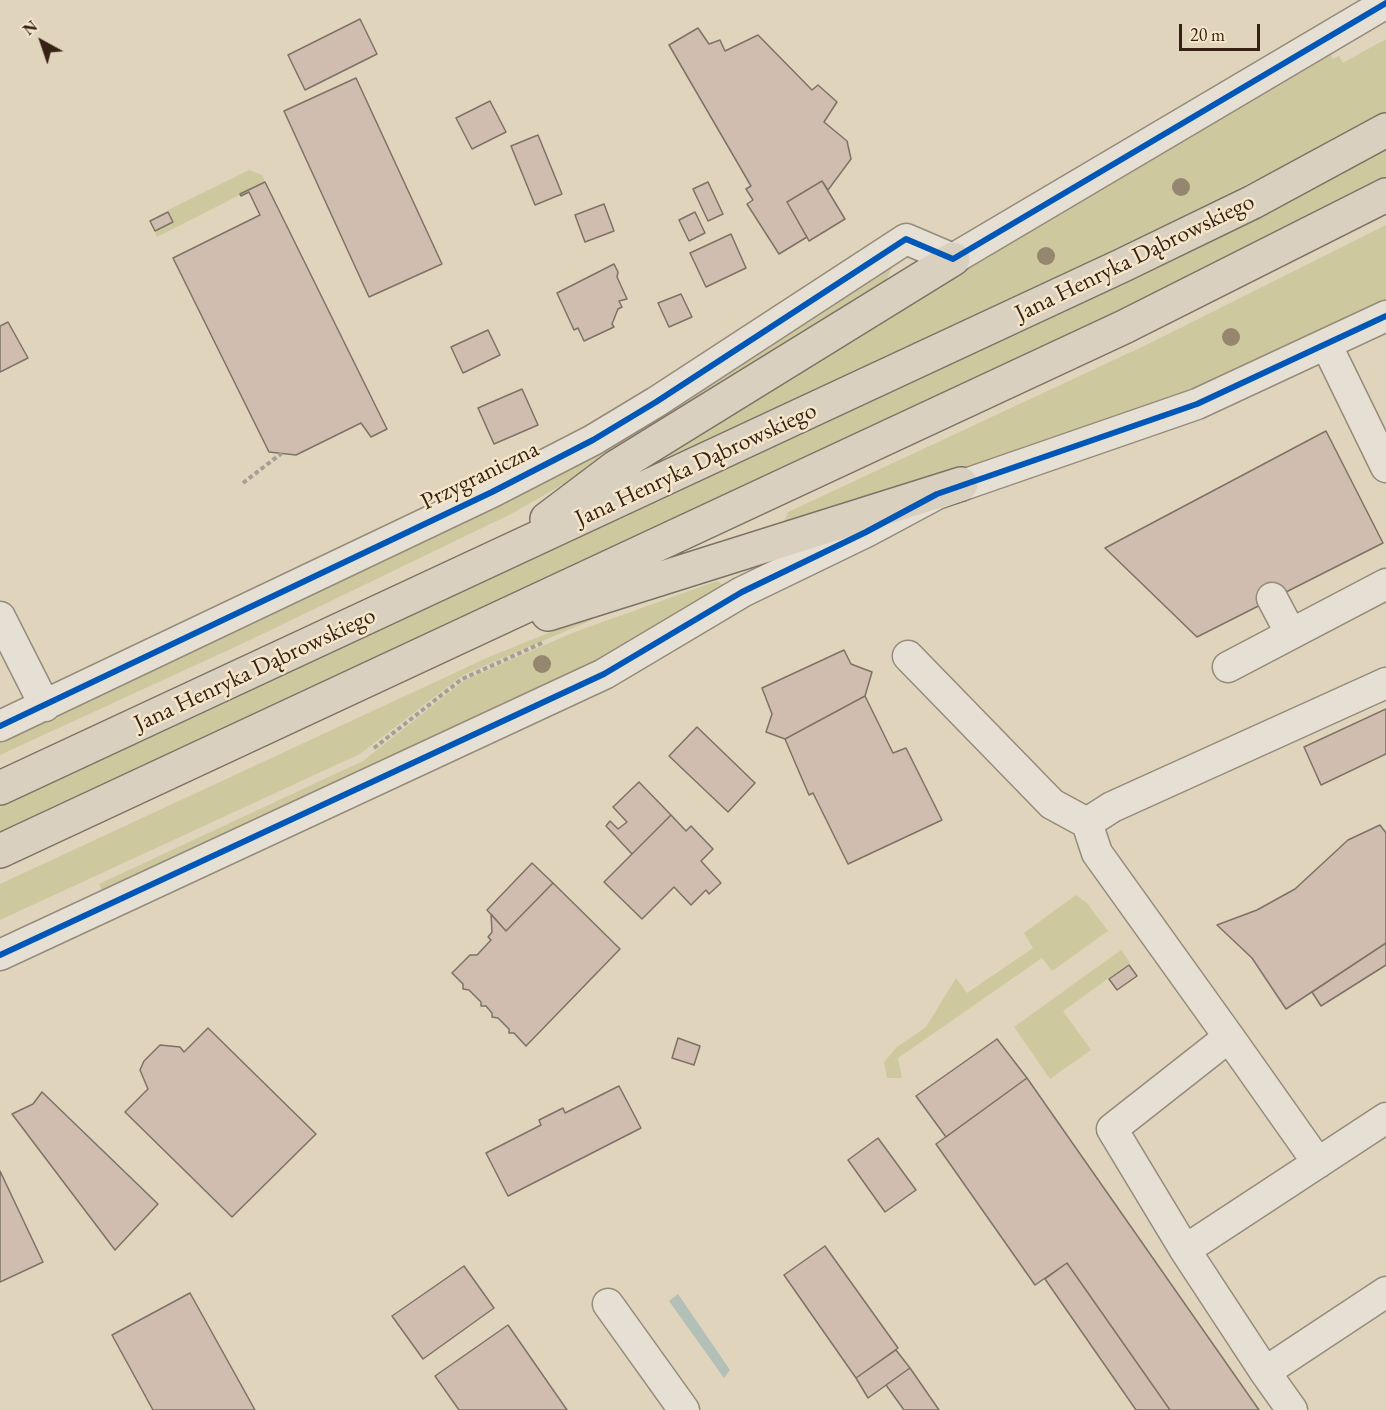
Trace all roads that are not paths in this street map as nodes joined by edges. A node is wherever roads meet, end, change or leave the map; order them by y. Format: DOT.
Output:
graph roads {
  1 [pos="1386,3"];
  2 [pos="1386,130"];
  3 [pos="1386,195"];
  4 [pos="953,259"];
  5 [pos="1386,316"];
  6 [pos="1327,346"];
  7 [pos="1386,467"];
  8 [pos="961,484"];
  9 [pos="493,559"];
  10 [pos="1386,584"];
  11 [pos="1272,598"];
  12 [pos="0,617"];
  13 [pos="1291,634"];
  14 [pos="449,642"];
  15 [pos="908,656"];
  16 [pos="1228,667"];
  17 [pos="1386,683"];
  18 [pos="45,706"];
  19 [pos="0,726"];
  20 [pos="0,788"];
  21 [pos="1087,823"];
  22 [pos="0,851"];
  23 [pos="0,955"];
  24 [pos="1229,1037"];
  25 [pos="1386,1118"];
  26 [pos="1318,1163"];
  27 [pos="1185,1250"];
  28 [pos="1386,1292"];
  29 [pos="608,1304"];
  30 [pos="1265,1372"];
  31 [pos="684,1410"];
  32 [pos="1292,1410"];
  1 -- 4 [label="street"];
  2 -- 9 [label="main road, Jana Henryka Dąbrowskiego"];
  3 -- 14 [label="main road"];
  4 -- 9 [label="main road"];
  4 -- 18 [label="street, Przygraniczna"];
  5 -- 6 [label="street"];
  6 -- 7 [label="street"];
  6 -- 8 [label="street"];
  8 -- 14 [label="main road"];
  8 -- 23 [label="street"];
  9 -- 20 [label="main road, Jana Henryka Dąbrowskiego"];
  10 -- 13 [label="street"];
  11 -- 13 [label="street"];
  12 -- 18 [label="street"];
  13 -- 16 [label="street"];
  14 -- 22 [label="main road"];
  15 -- 21 [label="street"];
  17 -- 21 [label="street"];
  18 -- 19 [label="street, Przygraniczna"];
  21 -- 24 [label="street"];
  24 -- 26 [label="street"];
  24 -- 27 [label="street"];
  25 -- 26 [label="street"];
  26 -- 27 [label="street"];
  27 -- 30 [label="street"];
  28 -- 30 [label="street"];
  29 -- 31 [label="street"];
  30 -- 32 [label="street"];
}
